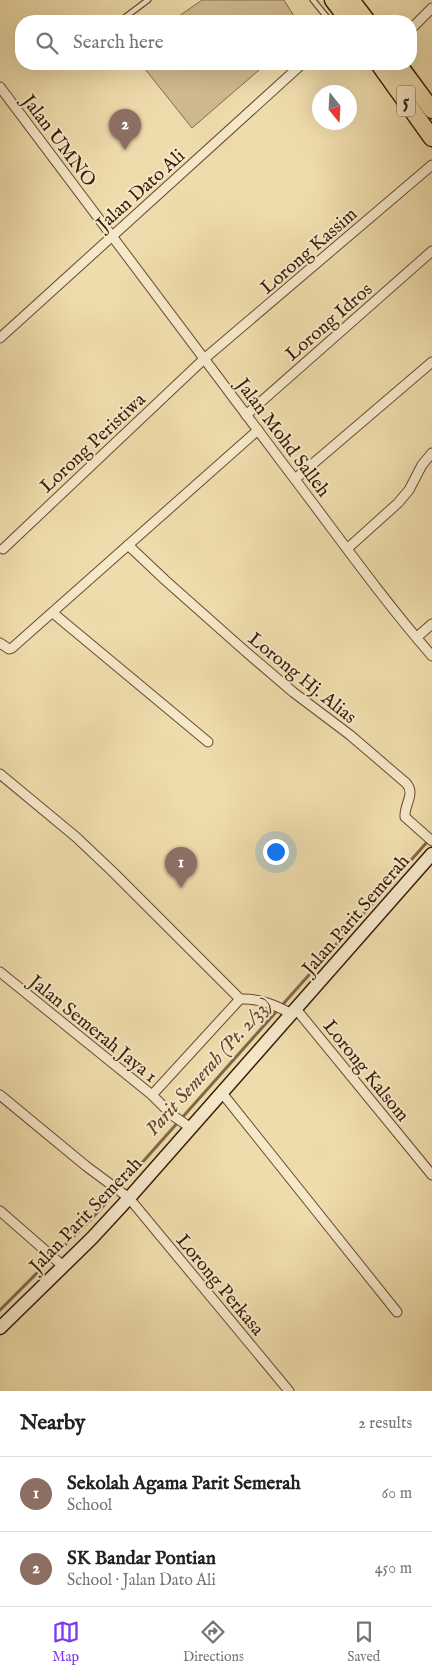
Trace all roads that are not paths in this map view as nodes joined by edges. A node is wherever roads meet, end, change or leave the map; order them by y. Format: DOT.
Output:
graph roads {
  1 [pos="148,0"];
  2 [pos="313,0"];
  3 [pos="333,0"];
  4 [pos="351,0"];
  5 [pos="432,8"];
  6 [pos="128,15"];
  7 [pos="325,15"];
  8 [pos="344,15"];
  9 [pos="362,15"];
  10 [pos="417,23"];
  11 [pos="295,70"];
  12 [pos="383,70"];
  13 [pos="402,70"];
  14 [pos="0,87"];
  15 [pos="432,110"];
  16 [pos="432,138"];
  17 [pos="432,165"];
  18 [pos="111,237"];
  19 [pos="432,251"];
  20 [pos="0,338"];
  21 [pos="204,359"];
  22 [pos="432,362"];
  23 [pos="246,415"];
  24 [pos="258,430"];
  25 [pos="432,453"];
  26 [pos="295,479"];
  27 [pos="128,545"];
  28 [pos="348,548"];
  29 [pos="3,549"];
  30 [pos="53,613"];
  31 [pos="432,624"];
  32 [pos="417,637"];
  33 [pos="0,643"];
  34 [pos="432,656"];
  35 [pos="208,742"];
  36 [pos="0,774"];
  37 [pos="432,841"];
  38 [pos="432,854"];
  39 [pos="0,972"];
  40 [pos="240,999"];
  41 [pos="294,1012"];
  42 [pos="222,1093"];
  43 [pos="0,1095"];
  44 [pos="152,1095"];
  45 [pos="188,1127"];
  46 [pos="432,1175"];
  47 [pos="127,1197"];
  48 [pos="0,1211"];
  49 [pos="60,1262"];
  50 [pos="397,1312"];
  51 [pos="0,1328"];
  52 [pos="289,1391"];
  1 -- 6 [label="lane"];
  2 -- 7 [label="lane"];
  3 -- 8 [label="highway"];
  4 -- 9 [label="highway"];
  5 -- 10 [label="street"];
  11 -- 18 [label="street, Jalan Dato Ali"];
  12 -- 16 [label="highway, 5"];
  13 -- 15 [label="highway, 5"];
  14 -- 18 [label="street, Jalan UMNO"];
  17 -- 21 [label="street, Lorong Kassim"];
  18 -- 20 [label="street, Jalan Dato Ali"];
  18 -- 21 [label="street, Jalan Mohd Salleh"];
  19 -- 23 [label="street, Lorong Idros"];
  21 -- 23 [label="street, Jalan Mohd Salleh"];
  21 -- 29 [label="street, Lorong Peristiwa"];
  22 -- 26 [label="street"];
  23 -- 24 [label="street, Jalan Mohd Salleh"];
  24 -- 26 [label="street, Jalan Mohd Salleh"];
  24 -- 27 [label="street"];
  25 -- 28 [label="street"];
  26 -- 28 [label="street, Jalan Mohd Salleh"];
  27 -- 30 [label="street"];
  27 -- 37 [label="street, Lorong Hj. Alias"];
  28 -- 32 [label="street, Jalan Mohd Salleh"];
  30 -- 33 [label="street"];
  30 -- 35 [label="street"];
  31 -- 32 [label="street"];
  32 -- 34 [label="street, Jalan Mohd Salleh"];
  36 -- 40 [label="street"];
  38 -- 41 [label="main road, Jalan Parit Semerah"];
  39 -- 44 [label="street, Jalan Semerah Jaya 1"];
  40 -- 41 [label="street"];
  40 -- 44 [label="street"];
  41 -- 42 [label="main road, Jalan Parit Semerah"];
  41 -- 46 [label="street, Lorong Kalsom"];
  42 -- 45 [label="main road, Jalan Parit Semerah"];
  42 -- 50 [label="street"];
  43 -- 47 [label="street, Lorong Perkasa"];
  44 -- 45 [label="street, Jalan Semerah Jaya 1"];
  45 -- 47 [label="main road, Jalan Parit Semerah"];
  47 -- 49 [label="main road, Jalan Parit Semerah"];
  47 -- 52 [label="street, Lorong Perkasa"];
  48 -- 49 [label="street"];
  49 -- 51 [label="main road, Jalan Parit Semerah"];
}
